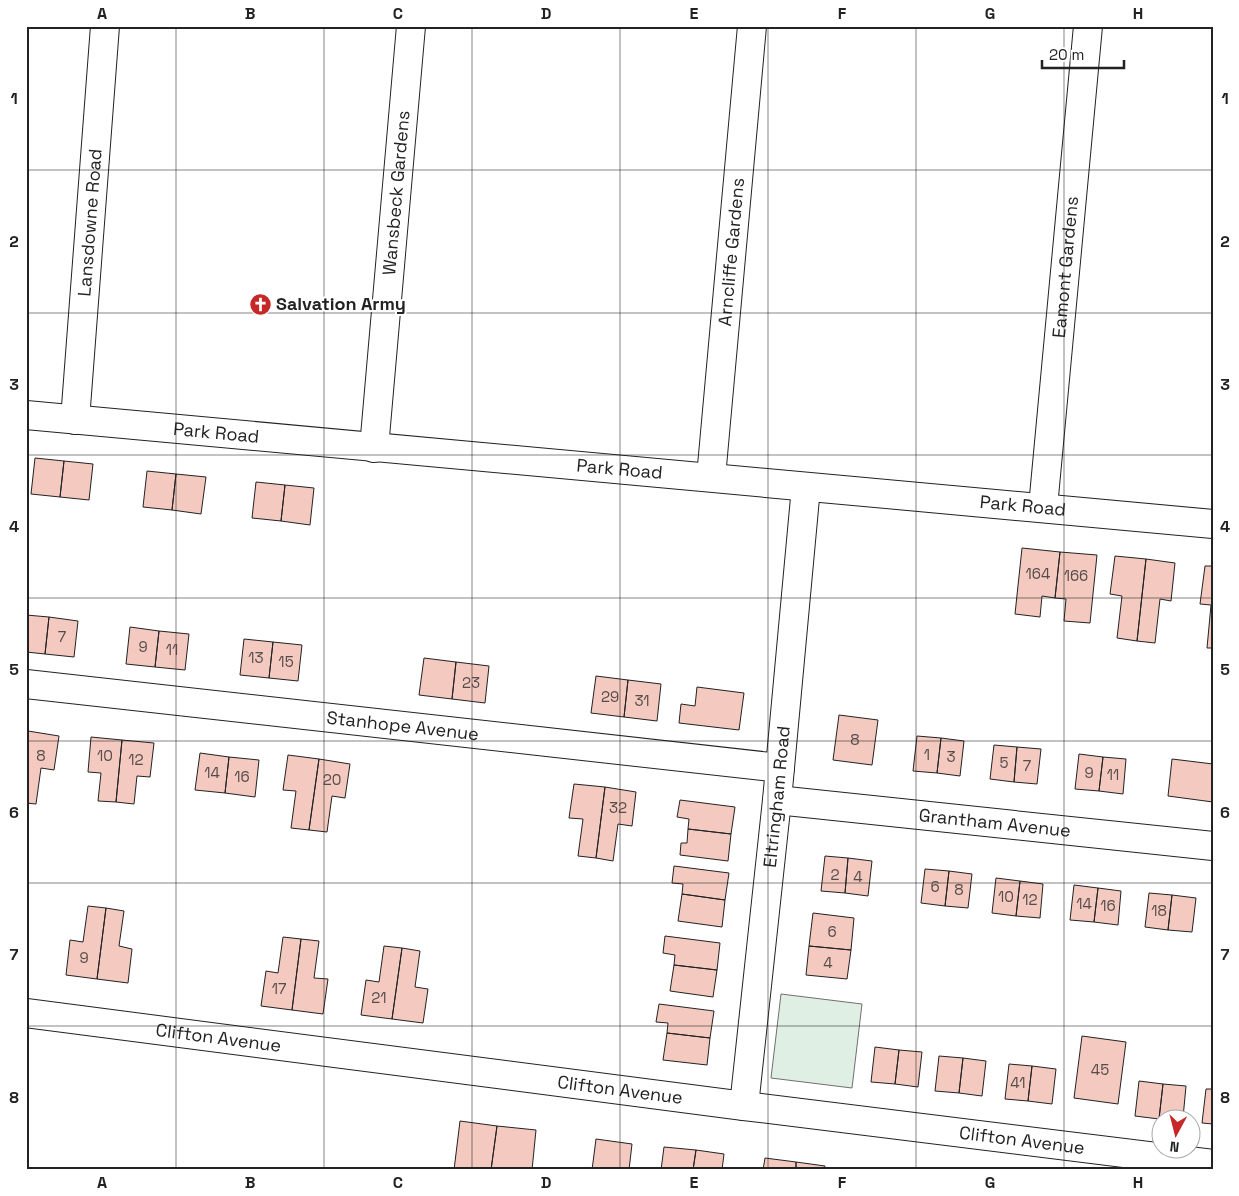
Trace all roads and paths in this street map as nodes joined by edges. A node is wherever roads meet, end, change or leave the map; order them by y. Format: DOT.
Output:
graph roads {
  1 [pos="105,26"];
  2 [pos="411,26"];
  3 [pos="752,26"];
  4 [pos="1088,26"];
  5 [pos="26,415"];
  6 [pos="75,420"];
  7 [pos="374,448"];
  8 [pos="712,477"];
  9 [pos="806,487"];
  10 [pos="1043,507"];
  11 [pos="1213,524"];
  12 [pos="26,684"];
  13 [pos="780,768"];
  14 [pos="777,800"];
  15 [pos="1213,846"];
  16 [pos="26,1013"];
  17 [pos="744,1106"];
  18 [pos="1144,1162"];
  19 [pos="1213,1164"];
  1 -- 6 [label="street, Lansdowne Road"];
  2 -- 7 [label="street, Wansbeck Gardens"];
  3 -- 8 [label="street, Arncliffe Gardens"];
  4 -- 10 [label="street, Eamont Gardens"];
  5 -- 6 [label="street, Park Road"];
  6 -- 7 [label="street, Park Road"];
  7 -- 8 [label="street, Park Road"];
  8 -- 9 [label="street, Park Road"];
  9 -- 10 [label="street, Park Road"];
  9 -- 13 [label="street, Eltringham Road"];
  10 -- 11 [label="street, Park Road"];
  12 -- 13 [label="street, Stanhope Avenue"];
  13 -- 14 [label="street, Eltringham Road"];
  14 -- 15 [label="street, Grantham Avenue"];
  14 -- 17 [label="street, Eltringham Road"];
  16 -- 17 [label="street, Clifton Avenue"];
  17 -- 18 [label="street, Clifton Avenue"];
  18 -- 19 [label="street, Clifton Avenue"];
}
